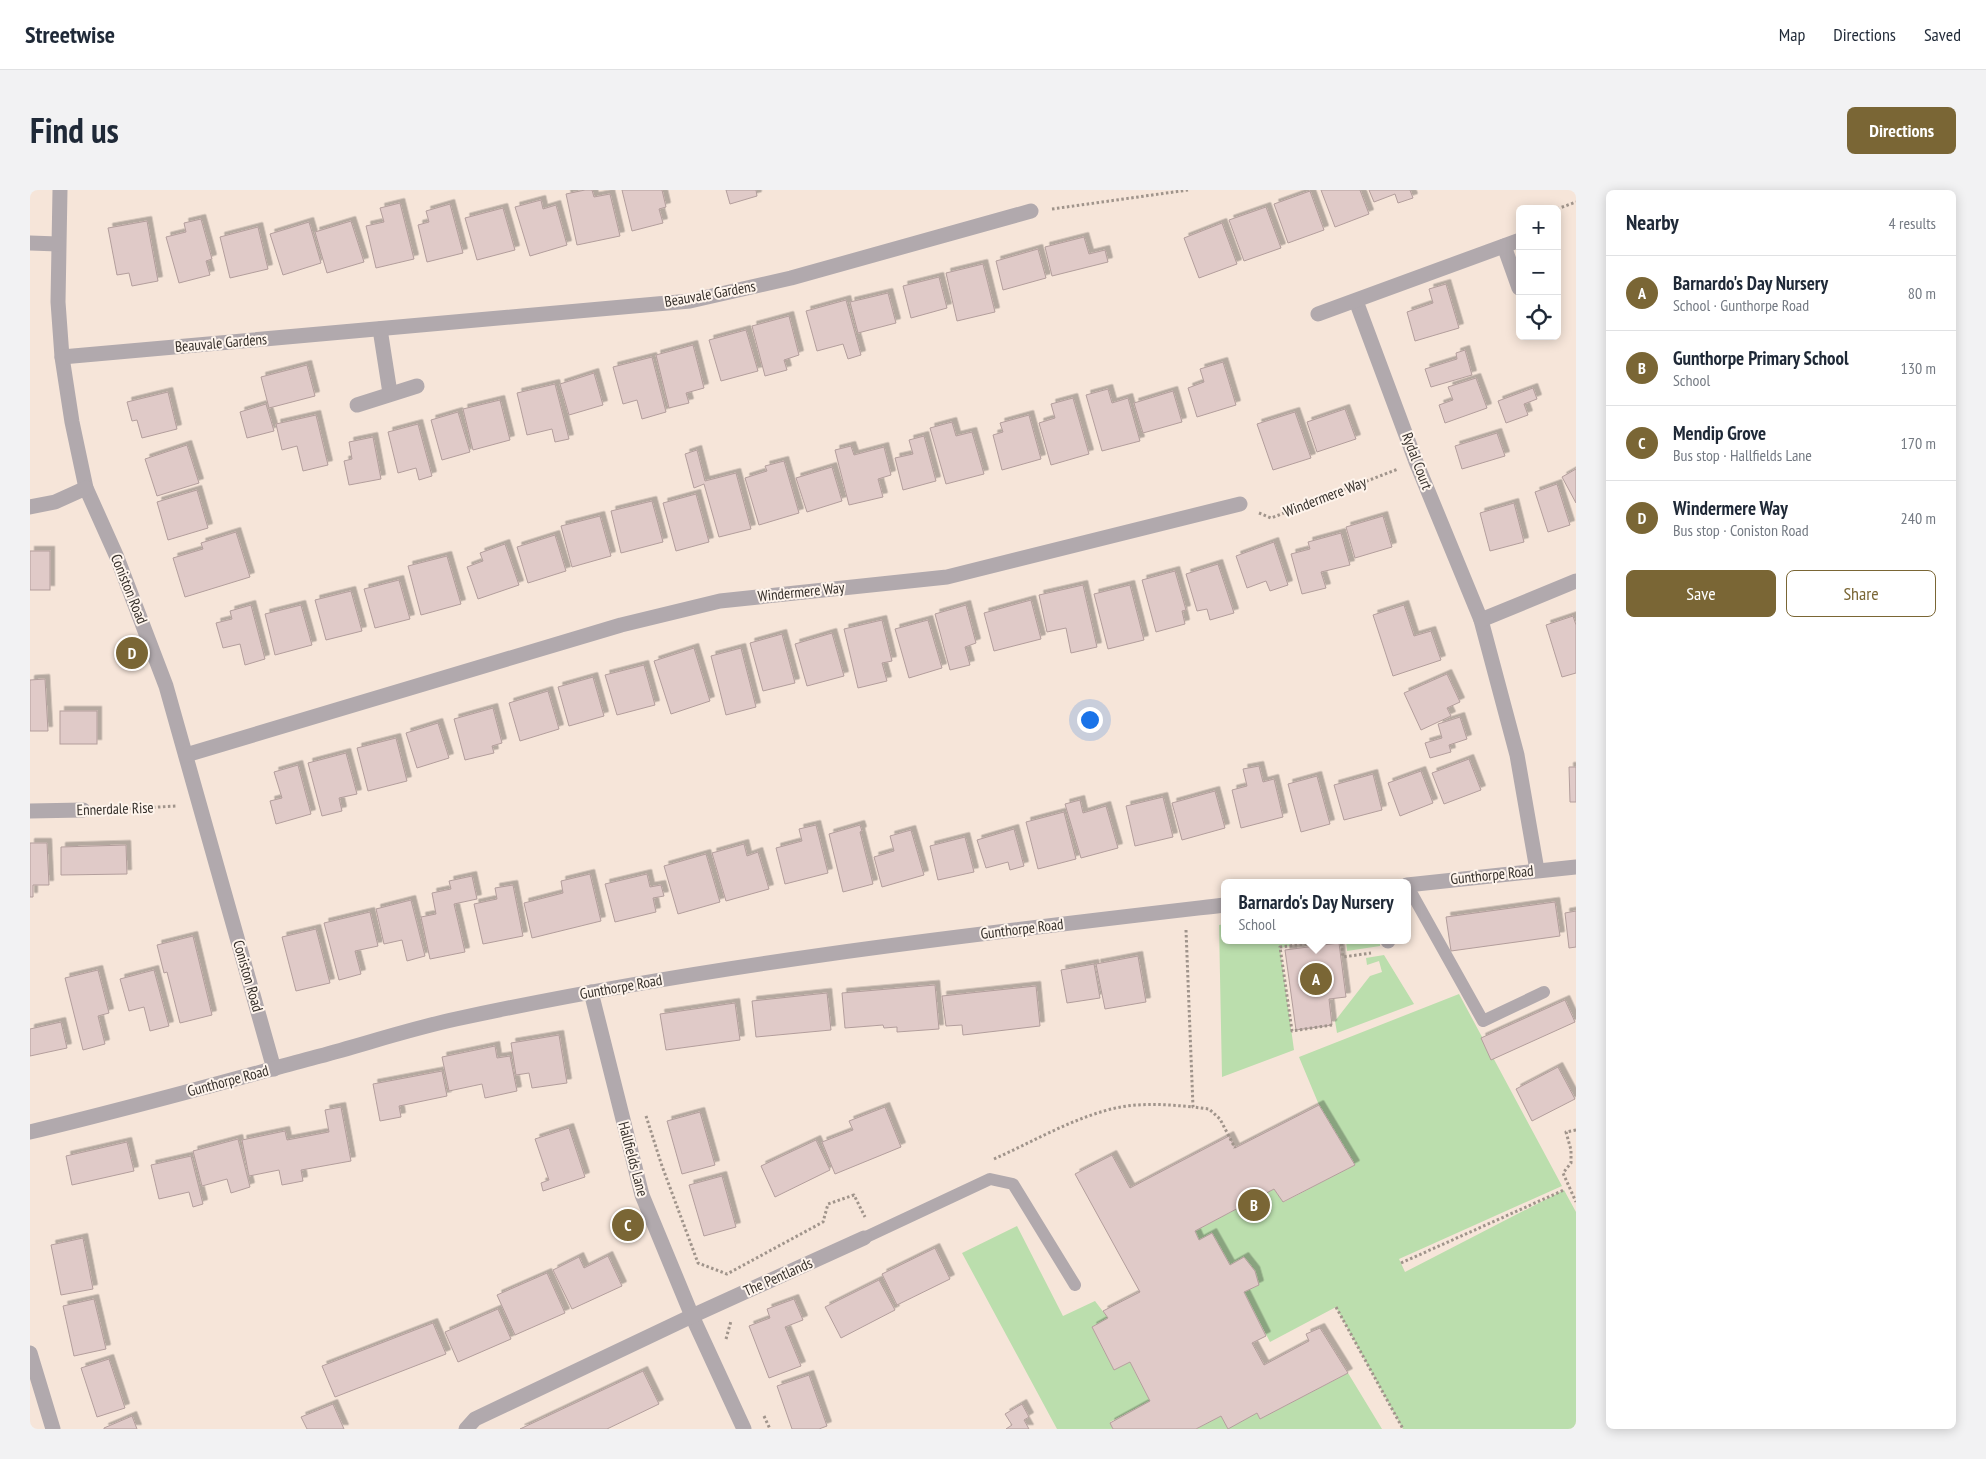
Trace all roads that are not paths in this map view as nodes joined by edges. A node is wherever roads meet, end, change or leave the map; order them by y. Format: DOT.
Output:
graph roads {
  1 [pos="60,190"];
  2 [pos="1031,212"];
  3 [pos="1516,242"];
  4 [pos="30,243"];
  5 [pos="58,244"];
  6 [pos="1504,246"];
  7 [pos="1516,282"];
  8 [pos="1356,301"];
  9 [pos="1318,314"];
  10 [pos="380,329"];
  11 [pos="62,357"];
  12 [pos="417,386"];
  13 [pos="390,394"];
  14 [pos="357,405"];
  15 [pos="86,488"];
  16 [pos="1240,504"];
  17 [pos="30,507"];
  18 [pos="1576,581"];
  19 [pos="1481,620"];
  20 [pos="186,755"];
  21 [pos="83,810"];
  22 [pos="30,811"];
  23 [pos="1576,867"];
  24 [pos="1537,870"];
  25 [pos="1411,885"];
  26 [pos="1411,892"];
  27 [pos="1221,906"];
  28 [pos="591,992"];
  29 [pos="1544,992"];
  30 [pos="274,1068"];
  31 [pos="30,1132"];
  32 [pos="864,1238"];
  33 [pos="1075,1285"];
  34 [pos="692,1316"];
  35 [pos="30,1353"];
  36 [pos="53,1429"];
  37 [pos="466,1429"];
  38 [pos="744,1429"];
  1 -- 5 [label="street, Coniston Road"];
  2 -- 10 [label="street, Beauvale Gardens"];
  3 -- 6 [label="street"];
  4 -- 5 [label="street"];
  5 -- 11 [label="street, Coniston Road"];
  6 -- 7 [label="street"];
  6 -- 8 [label="street"];
  8 -- 9 [label="street"];
  8 -- 19 [label="street, Rydal Court"];
  10 -- 11 [label="street, Beauvale Gardens"];
  10 -- 13 [label="street"];
  11 -- 15 [label="street, Coniston Road"];
  12 -- 13 [label="street"];
  13 -- 14 [label="street"];
  15 -- 17 [label="street"];
  15 -- 20 [label="street, Coniston Road"];
  16 -- 20 [label="street, Windermere Way"];
  18 -- 19 [label="street"];
  19 -- 24 [label="street, Rydal Court"];
  20 -- 30 [label="street, Coniston Road"];
  21 -- 22 [label="street, Ennerdale Rise"];
  23 -- 24 [label="street, Gunthorpe Road"];
  24 -- 25 [label="street, Gunthorpe Road"];
  26 -- 29 [label="lane"];
  27 -- 28 [label="street, Gunthorpe Road"];
  28 -- 30 [label="street, Gunthorpe Road"];
  28 -- 34 [label="street, Hallfields Lane"];
  30 -- 31 [label="street, Gunthorpe Road"];
  32 -- 33 [label="lane"];
  32 -- 34 [label="street, The Pentlands"];
  34 -- 37 [label="street, The Pentlands"];
  34 -- 38 [label="street, Hallfields Lane"];
  35 -- 36 [label="street"];
}
